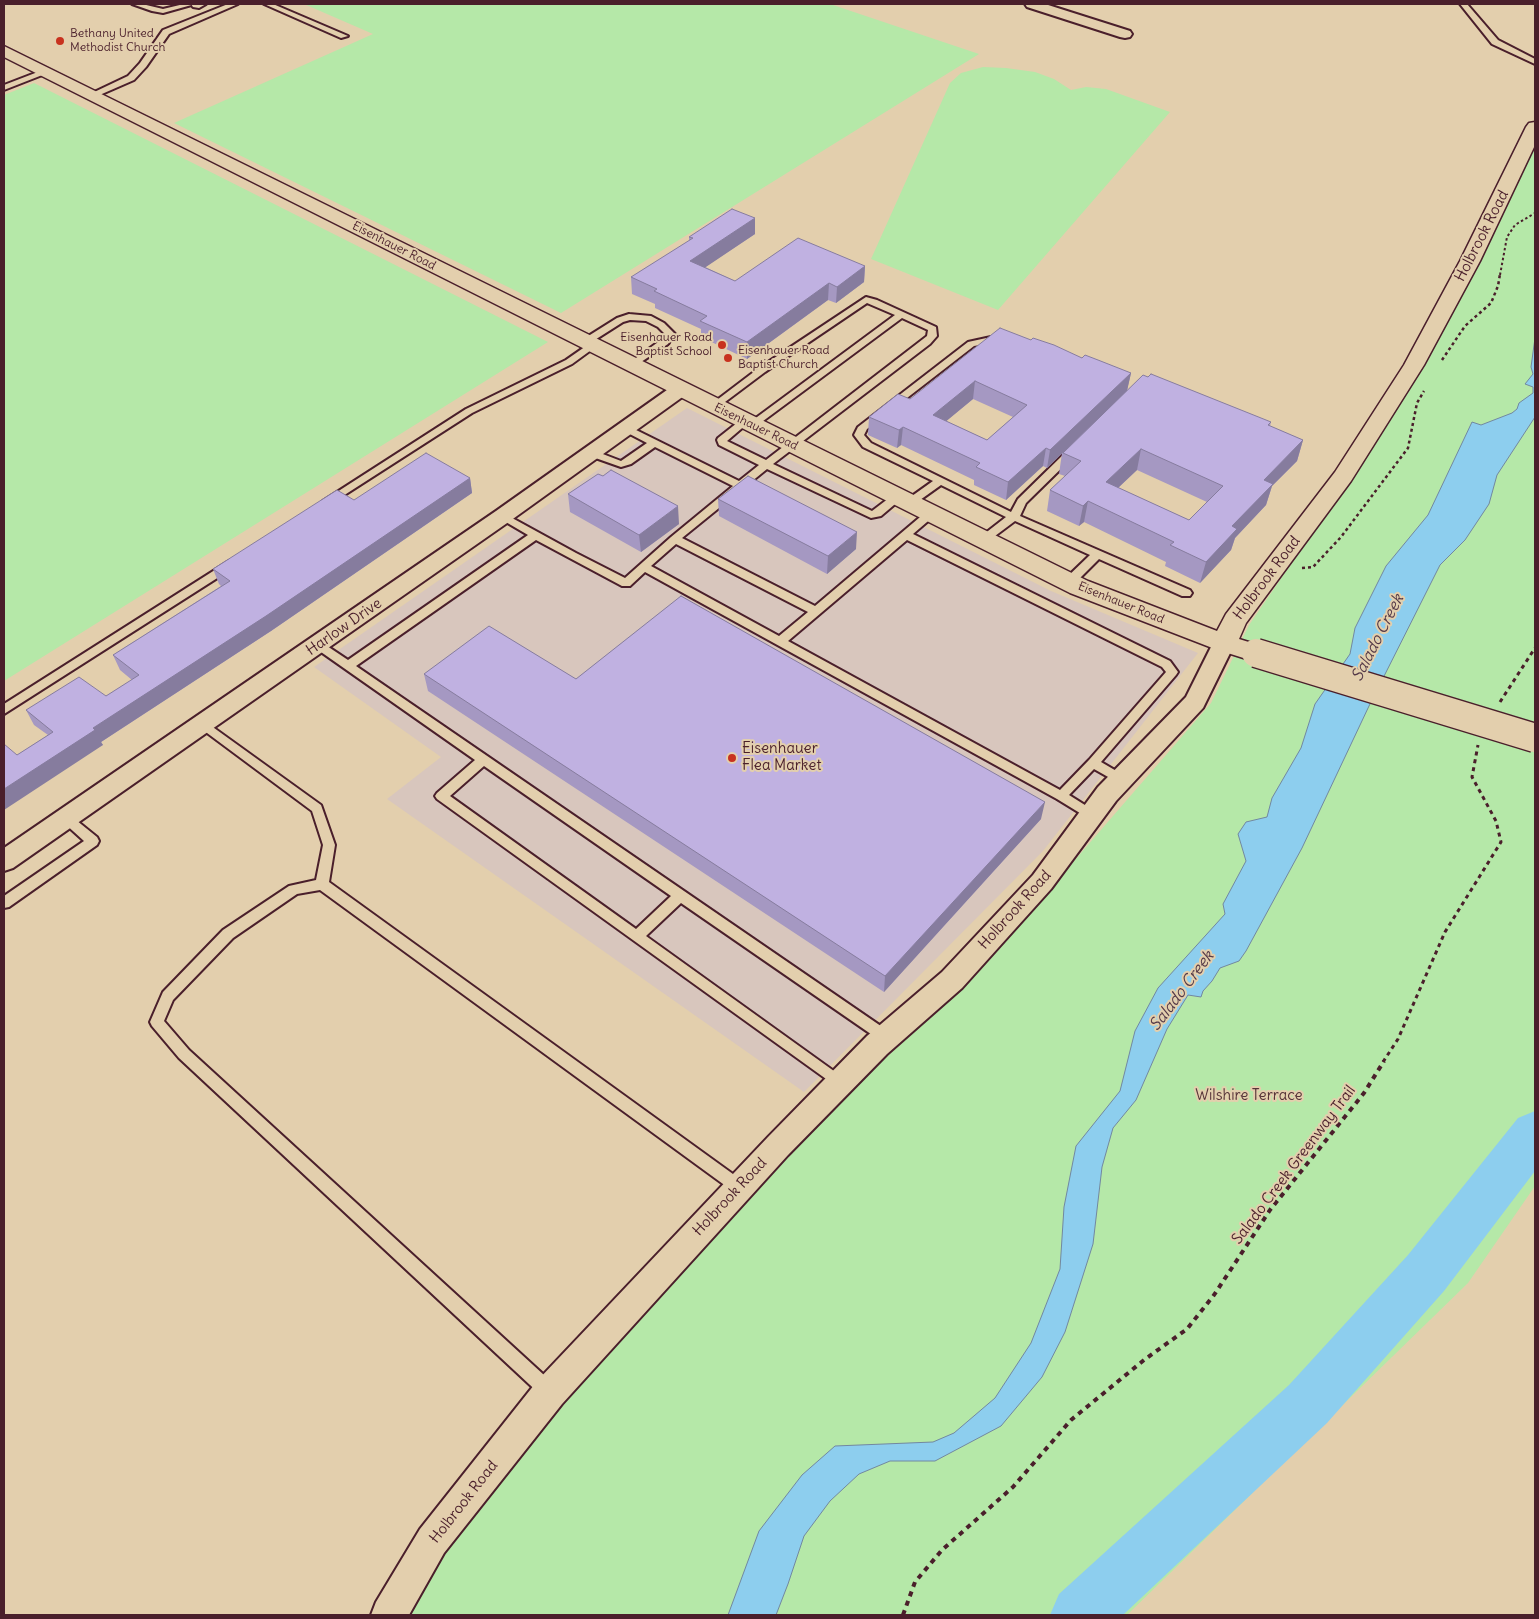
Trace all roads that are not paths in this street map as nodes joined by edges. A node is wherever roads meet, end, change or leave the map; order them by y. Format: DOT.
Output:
graph roads {
  1 [pos="136,4"];
  2 [pos="191,4"];
  3 [pos="234,4"];
  4 [pos="268,4"];
  5 [pos="1036,4"];
  6 [pos="1463,4"];
  7 [pos="1125,34"];
  8 [pos="344,36"];
  9 [pos="4,51"];
  10 [pos="1535,62"];
  11 [pos="46,72"];
  12 [pos="4,88"];
  13 [pos="92,95"];
  14 [pos="1535,127"];
  15 [pos="902,314"];
  16 [pos="589,343"];
  17 [pos="1007,343"];
  18 [pos="632,365"];
  19 [pos="681,389"];
  20 [pos="714,406"];
  21 [pos="749,423"];
  22 [pos="626,428"];
  23 [pos="1084,441"];
  24 [pos="655,442"];
  25 [pos="791,444"];
  26 [pos="592,453"];
  27 [pos="767,465"];
  28 [pos="940,481"];
  29 [pos="741,486"];
  30 [pos="903,500"];
  31 [pos="318,508"];
  32 [pos="930,514"];
  33 [pos="503,516"];
  34 [pos="1014,517"];
  35 [pos="536,535"];
  36 [pos="906,535"];
  37 [pos="675,539"];
  38 [pos="983,540"];
  39 [pos="1097,554"];
  40 [pos="235,561"];
  41 [pos="644,567"];
  42 [pos="1068,582"];
  43 [pos="1186,593"];
  44 [pos="815,611"];
  45 [pos="779,642"];
  46 [pos="1224,643"];
  47 [pos="317,645"];
  48 [pos="348,666"];
  49 [pos="4,710"];
  50 [pos="203,724"];
  51 [pos="1535,738"];
  52 [pos="483,760"];
  53 [pos="1093,763"];
  54 [pos="1121,779"];
  55 [pos="1061,796"];
  56 [pos="1092,815"];
  57 [pos="67,819"];
  58 [pos="4,861"];
  59 [pos="322,884"];
  60 [pos="680,895"];
  61 [pos="4,903"];
  62 [pos="637,937"];
  63 [pos="886,1037"];
  64 [pos="840,1083"];
  65 [pos="738,1187"];
  66 [pos="550,1392"];
  67 [pos="389,1615"];
  1 -- 2 [label="lane"];
  3 -- 13 [label="lane"];
  4 -- 8 [label="lane"];
  5 -- 7 [label="street"];
  6 -- 10 [label="lane"];
  9 -- 11 [label="main road, Eisenhauer Road"];
  11 -- 12 [label="lane"];
  11 -- 13 [label="main road, Eisenhauer Road"];
  13 -- 16 [label="main road, Eisenhauer Road"];
  14 -- 46 [label="main road, Holbrook Road"];
  15 -- 20 [label="lane"];
  15 -- 21 [label="lane"];
  15 -- 25 [label="lane"];
  16 -- 18 [label="main road, Eisenhauer Road"];
  16 -- 18 [label="lane"];
  16 -- 31 [label="lane"];
  17 -- 28 [label="lane"];
  18 -- 19 [label="main road, Eisenhauer Road"];
  19 -- 20 [label="main road, Eisenhauer Road"];
  19 -- 22 [label="street, Harlow Drive"];
  20 -- 21 [label="main road, Eisenhauer Road"];
  21 -- 25 [label="main road, Eisenhauer Road"];
  21 -- 27 [label="lane"];
  22 -- 24 [label="lane"];
  22 -- 26 [label="street, Harlow Drive"];
  23 -- 34 [label="lane"];
  24 -- 26 [label="lane"];
  24 -- 29 [label="lane"];
  25 -- 27 [label="lane"];
  25 -- 30 [label="main road, Eisenhauer Road"];
  26 -- 33 [label="street, Harlow Drive"];
  27 -- 29 [label="lane"];
  27 -- 30 [label="lane"];
  28 -- 30 [label="lane"];
  28 -- 34 [label="lane"];
  29 -- 37 [label="lane"];
  30 -- 32 [label="main road, Eisenhauer Road"];
  32 -- 36 [label="lane"];
  32 -- 38 [label="main road, Eisenhauer Road"];
  33 -- 35 [label="lane"];
  33 -- 47 [label="street, Harlow Drive"];
  34 -- 38 [label="lane"];
  34 -- 39 [label="lane"];
  35 -- 41 [label="lane"];
  35 -- 48 [label="lane"];
  36 -- 44 [label="lane"];
  36 -- 53 [label="lane"];
  37 -- 41 [label="lane"];
  37 -- 44 [label="lane"];
  38 -- 42 [label="main road, Eisenhauer Road"];
  39 -- 42 [label="lane"];
  39 -- 43 [label="lane"];
  40 -- 49 [label="lane"];
  41 -- 45 [label="lane"];
  42 -- 46 [label="main road, Eisenhauer Road"];
  44 -- 45 [label="lane"];
  45 -- 55 [label="lane"];
  46 -- 51 [label="main road, Eisenhauer Road, bridge"];
  46 -- 54 [label="street, Holbrook Road"];
  47 -- 48 [label="lane"];
  47 -- 50 [label="street, Harlow Drive"];
  48 -- 52 [label="lane"];
  50 -- 57 [label="street, Harlow Drive"];
  50 -- 59 [label="lane"];
  52 -- 60 [label="lane"];
  52 -- 62 [label="lane"];
  53 -- 54 [label="lane"];
  53 -- 55 [label="lane"];
  54 -- 56 [label="street, Holbrook Road"];
  55 -- 56 [label="lane"];
  56 -- 63 [label="street, Holbrook Road"];
  57 -- 58 [label="street, Harlow Drive"];
  57 -- 61 [label="lane"];
  59 -- 65 [label="lane"];
  59 -- 66 [label="lane"];
  60 -- 62 [label="lane"];
  60 -- 63 [label="lane"];
  62 -- 64 [label="lane"];
  63 -- 64 [label="street, Holbrook Road"];
  64 -- 65 [label="street, Holbrook Road"];
  65 -- 66 [label="street, Holbrook Road"];
  66 -- 67 [label="street, Holbrook Road"];
}
